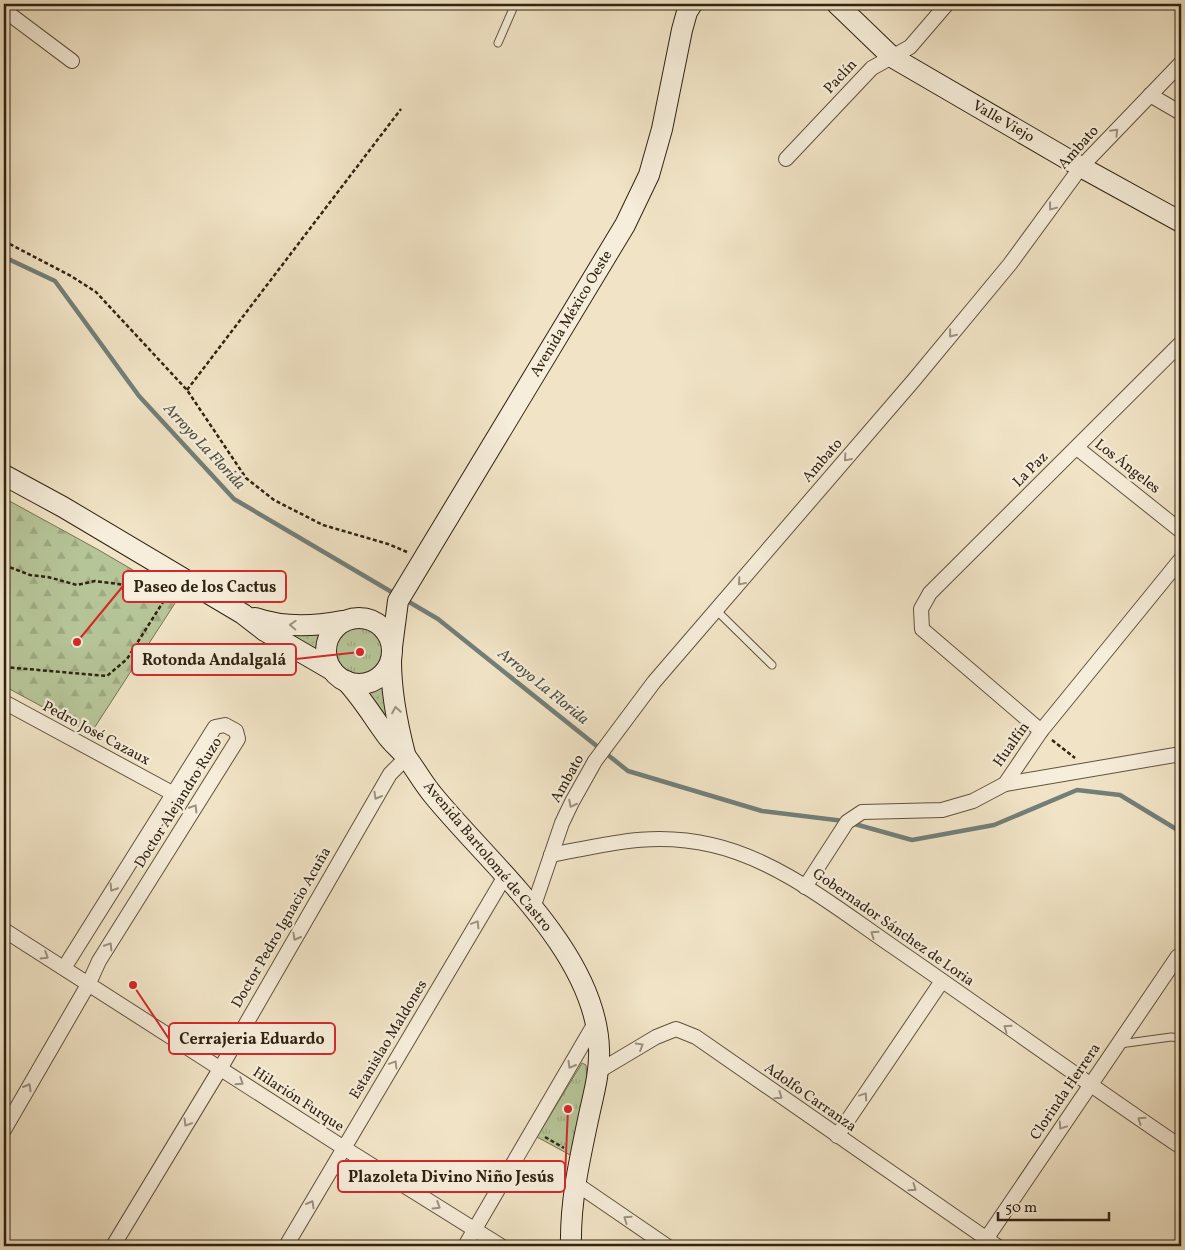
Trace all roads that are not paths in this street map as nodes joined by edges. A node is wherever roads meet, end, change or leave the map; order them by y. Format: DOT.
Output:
graph roads {
  1 [pos="515,4"];
  2 [pos="692,4"];
  3 [pos="837,4"];
  4 [pos="947,4"];
  5 [pos="4,10"];
  6 [pos="498,43"];
  7 [pos="892,57"];
  8 [pos="72,61"];
  9 [pos="1181,63"];
  10 [pos="1150,95"];
  11 [pos="1181,113"];
  12 [pos="786,159"];
  13 [pos="1081,168"];
  14 [pos="1181,222"];
  15 [pos="1181,344"];
  16 [pos="1077,448"];
  17 [pos="4,476"];
  18 [pos="1181,531"];
  19 [pos="1181,559"];
  20 [pos="398,601"];
  21 [pos="716,610"];
  22 [pos="243,614"];
  23 [pos="347,620"];
  24 [pos="391,653"];
  25 [pos="772,665"];
  26 [pos="339,676"];
  27 [pos="4,702"];
  28 [pos="1041,731"];
  29 [pos="1181,754"];
  30 [pos="406,758"];
  31 [pos="1005,784"];
  32 [pos="172,794"];
  33 [pos="551,855"];
  34 [pos="505,876"];
  35 [pos="806,887"];
  36 [pos="533,908"];
  37 [pos="4,930"];
  38 [pos="1178,956"];
  39 [pos="64,968"];
  40 [pos="942,981"];
  41 [pos="88,983"];
  42 [pos="595,1023"];
  43 [pos="1181,1038"];
  44 [pos="1117,1044"];
  45 [pos="220,1069"];
  46 [pos="598,1071"];
  47 [pos="1090,1086"];
  48 [pos="4,1130"];
  49 [pos="837,1136"];
  50 [pos="1181,1147"];
  51 [pos="344,1148"];
  52 [pos="575,1183"];
  53 [pos="474,1230"];
  54 [pos="988,1244"];
  55 [pos="113,1246"];
  56 [pos="286,1246"];
  57 [pos="465,1246"];
  58 [pos="501,1246"];
  59 [pos="571,1246"];
  60 [pos="667,1246"];
  1 -- 6 [label="lane"];
  2 -- 20 [label="main road, Avenida México Oeste"];
  3 -- 7 [label="main road, Valle Viejo"];
  4 -- 7 [label="street, Paclín"];
  5 -- 8 [label="street"];
  7 -- 12 [label="street, Paclín"];
  7 -- 13 [label="main road, Valle Viejo"];
  9 -- 10 [label="street, Ambato"];
  10 -- 11 [label="street"];
  13 -- 10 [label="street, Ambato, one-way"];
  13 -- 14 [label="main road, Valle Viejo"];
  13 -- 21 [label="street, Ambato, one-way"];
  15 -- 16 [label="street, La Paz"];
  16 -- 18 [label="street, Los Ángeles"];
  16 -- 28 [label="street, La Paz"];
  17 -- 22 [label="main road, Avenida Bartolomé de Castro"];
  19 -- 28 [label="street, Hualfín"];
  20 -- 23 [label="main road"];
  20 -- 24 [label="main road, Avenida México Oeste"];
  21 -- 25 [label="lane"];
  21 -- 33 [label="street, Ambato, one-way"];
  23 -- 22 [label="main road, Avenida Bartolomé de Castro, one-way"];
  22 -- 26 [label="main road, Avenida Bartolomé de Castro"];
  23 -- 24 [label="main road"];
  23 -- 26 [label="main road"];
  24 -- 26 [label="main road"];
  30 -- 24 [label="main road, Avenida Bartolomé de Castro, one-way"];
  26 -- 30 [label="main road, Avenida Bartolomé de Castro"];
  27 -- 32 [label="street, Pedro José Cazaux"];
  28 -- 31 [label="street, Hualfín"];
  29 -- 31 [label="street"];
  30 -- 34 [label="main road, Avenida Bartolomé de Castro"];
  30 -- 45 [label="street, Doctor Pedro Ignacio Acuña, one-way"];
  31 -- 35 [label="street, Hualfín"];
  32 -- 39 [label="street, Doctor Alejandro Ruzo, one-way"];
  41 -- 32 [label="street, Doctor Alejandro Ruzo, one-way"];
  33 -- 35 [label="street, Gobernador Sánchez de Loria"];
  33 -- 36 [label="street, Ambato"];
  34 -- 36 [label="main road, Avenida Bartolomé de Castro"];
  51 -- 34 [label="street, Estanislao Maldones, one-way"];
  40 -- 35 [label="street, Gobernador Sánchez de Loria, one-way"];
  36 -- 42 [label="main road, Avenida Bartolomé de Castro"];
  37 -- 39 [label="street, Hilarión Furque, one-way"];
  38 -- 44 [label="street, Clorinda Herrera"];
  39 -- 41 [label="street, Hilarión Furque"];
  47 -- 40 [label="street, Gobernador Sánchez de Loria, one-way"];
  49 -- 40 [label="street, one-way"];
  41 -- 45 [label="street, Hilarión Furque"];
  48 -- 41 [label="street, Doctor Alejandro Ruzo, one-way"];
  42 -- 46 [label="main road, Avenida Bartolomé de Castro"];
  42 -- 53 [label="street, one-way"];
  43 -- 44 [label="lane"];
  44 -- 47 [label="street, Clorinda Herrera"];
  45 -- 51 [label="street, Hilarión Furque, one-way"];
  45 -- 55 [label="street, Doctor Pedro Ignacio Acuña, one-way"];
  46 -- 49 [label="street, Adolfo Carranza, one-way"];
  46 -- 52 [label="main road, Avenida Bartolomé de Castro"];
  50 -- 47 [label="street, Gobernador Sánchez de Loria, one-way"];
  47 -- 54 [label="street, Clorinda Herrera, one-way"];
  49 -- 54 [label="street, Adolfo Carranza, one-way"];
  51 -- 53 [label="street, Hilarión Furque, one-way"];
  56 -- 51 [label="street, Estanislao Maldones, one-way"];
  52 -- 59 [label="main road, Avenida Bartolomé de Castro"];
  60 -- 52 [label="street, one-way"];
  53 -- 57 [label="street"];
  53 -- 58 [label="street, Hilarión Furque"];
}
